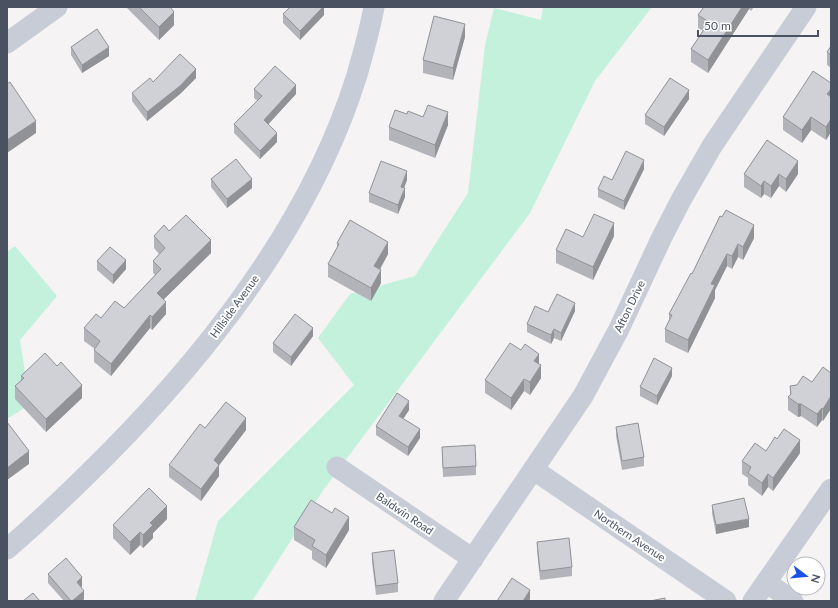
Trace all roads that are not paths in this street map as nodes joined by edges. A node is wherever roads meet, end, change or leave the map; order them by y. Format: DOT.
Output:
graph roads {
  1 [pos="57,7"];
  2 [pos="374,7"];
  3 [pos="806,7"];
  4 [pos="7,43"];
  5 [pos="337,467"];
  6 [pos="534,470"];
  7 [pos="831,489"];
  8 [pos="7,549"];
  9 [pos="473,558"];
  10 [pos="766,582"];
  11 [pos="444,601"];
  12 [pos="726,601"];
  13 [pos="753,601"];
  14 [pos="793,601"];
  1 -- 4 [label="street"];
  2 -- 8 [label="street, Hillside Avenue"];
  3 -- 6 [label="street, Afton Drive"];
  5 -- 9 [label="street, Baldwin Road"];
  6 -- 9 [label="street, Afton Drive"];
  6 -- 12 [label="street, Northern Avenue"];
  7 -- 10 [label="street"];
  9 -- 11 [label="street, Afton Drive"];
  10 -- 13 [label="street"];
  10 -- 14 [label="street"];
}
